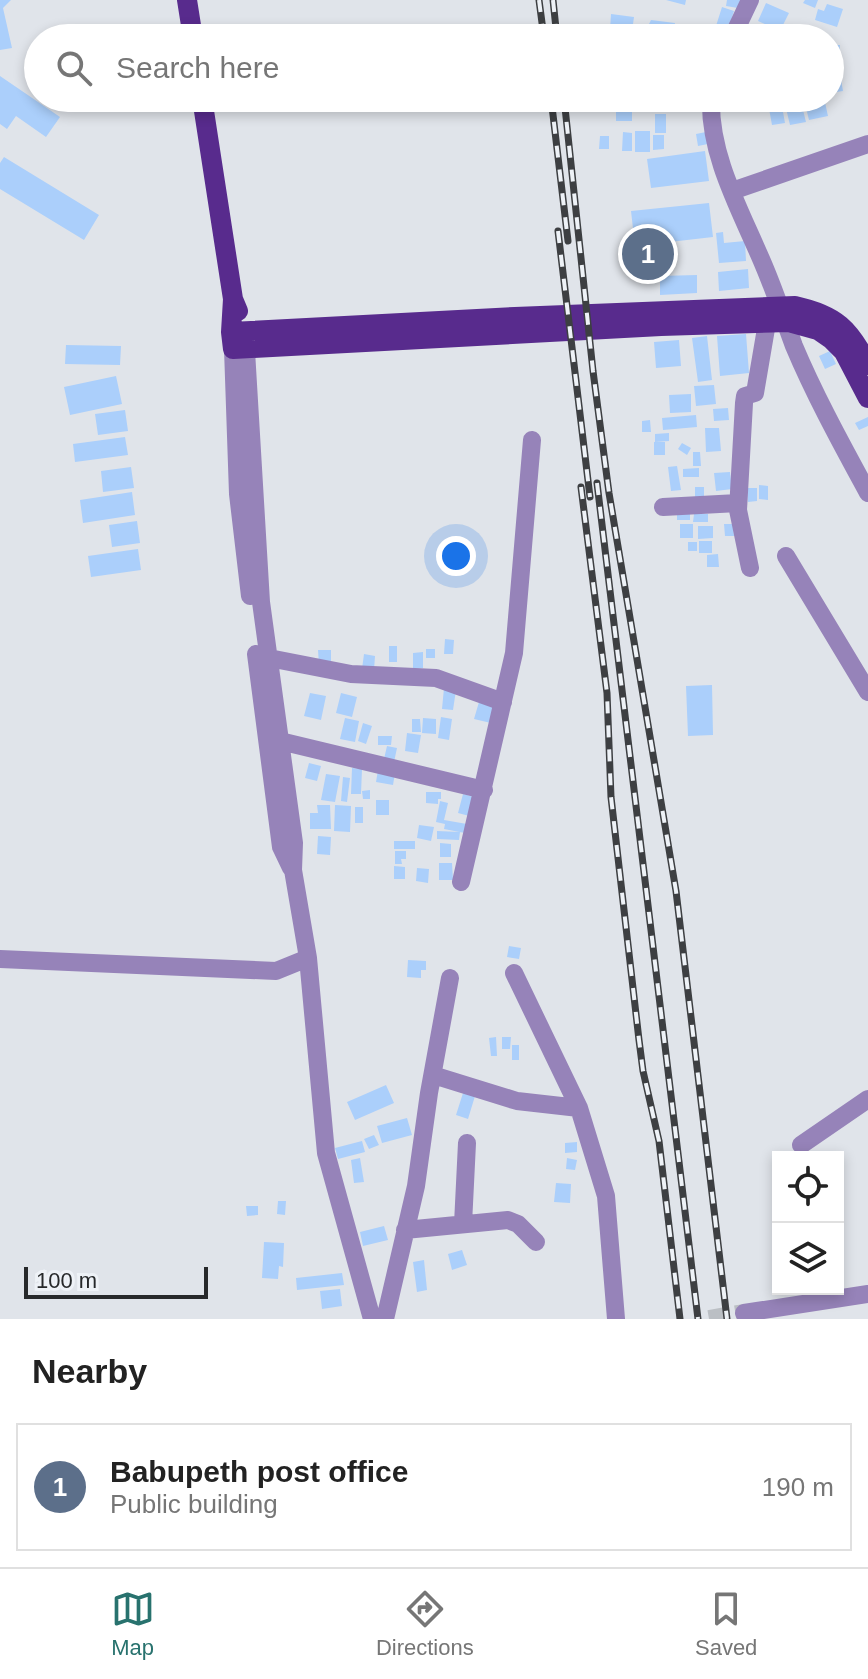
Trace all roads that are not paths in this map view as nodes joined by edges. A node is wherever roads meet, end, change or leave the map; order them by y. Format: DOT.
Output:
graph roads {
  1 [pos="187,0"];
  2 [pos="750,0"];
  3 [pos="191,24"];
  4 [pos="739,24"];
  5 [pos="204,112"];
  6 [pos="710,112"];
  7 [pos="868,144"];
  8 [pos="732,191"];
  9 [pos="773,288"];
  10 [pos="516,325"];
  11 [pos="239,340"];
  12 [pos="868,365"];
  13 [pos="868,398"];
  14 [pos="532,440"];
  15 [pos="868,493"];
  16 [pos="738,503"];
  17 [pos="663,507"];
  18 [pos="786,556"];
  19 [pos="750,568"];
  20 [pos="269,658"];
  21 [pos="868,692"];
  22 [pos="503,702"];
  23 [pos="280,741"];
  24 [pos="484,790"];
  25 [pos="293,870"];
  26 [pos="461,882"];
  27 [pos="308,958"];
  28 [pos="0,959"];
  29 [pos="514,973"];
  30 [pos="450,978"];
  31 [pos="433,1075"];
  32 [pos="868,1099"];
  33 [pos="579,1108"];
  34 [pos="467,1143"];
  35 [pos="801,1145"];
  36 [pos="463,1224"];
  37 [pos="405,1230"];
  38 [pos="536,1242"];
  39 [pos="868,1294"];
  40 [pos="755,1314"];
  41 [pos="372,1319"];
  42 [pos="385,1319"];
  43 [pos="616,1319"];
  1 -- 3 [label="main road"];
  2 -- 4 [label="street"];
  5 -- 11 [label="main road"];
  6 -- 8 [label="street"];
  7 -- 8 [label="street"];
  8 -- 9 [label="street"];
  9 -- 15 [label="street"];
  9 -- 16 [label="street"];
  10 -- 11 [label="main road"];
  10 -- 12 [label="main road"];
  10 -- 13 [label="main road"];
  11 -- 20 [label="street"];
  11 -- 25 [label="street"];
  14 -- 22 [label="street"];
  16 -- 17 [label="street"];
  16 -- 19 [label="street"];
  18 -- 21 [label="street"];
  20 -- 22 [label="street"];
  20 -- 23 [label="street"];
  22 -- 24 [label="street"];
  23 -- 24 [label="street"];
  23 -- 25 [label="street"];
  24 -- 26 [label="street"];
  25 -- 27 [label="street"];
  27 -- 28 [label="street"];
  27 -- 41 [label="street"];
  29 -- 33 [label="street"];
  30 -- 31 [label="street"];
  31 -- 33 [label="street"];
  31 -- 37 [label="street"];
  32 -- 35 [label="street"];
  33 -- 43 [label="street"];
  34 -- 36 [label="street"];
  36 -- 37 [label="street"];
  36 -- 38 [label="street"];
  37 -- 42 [label="street"];
  39 -- 40 [label="street"];
}
